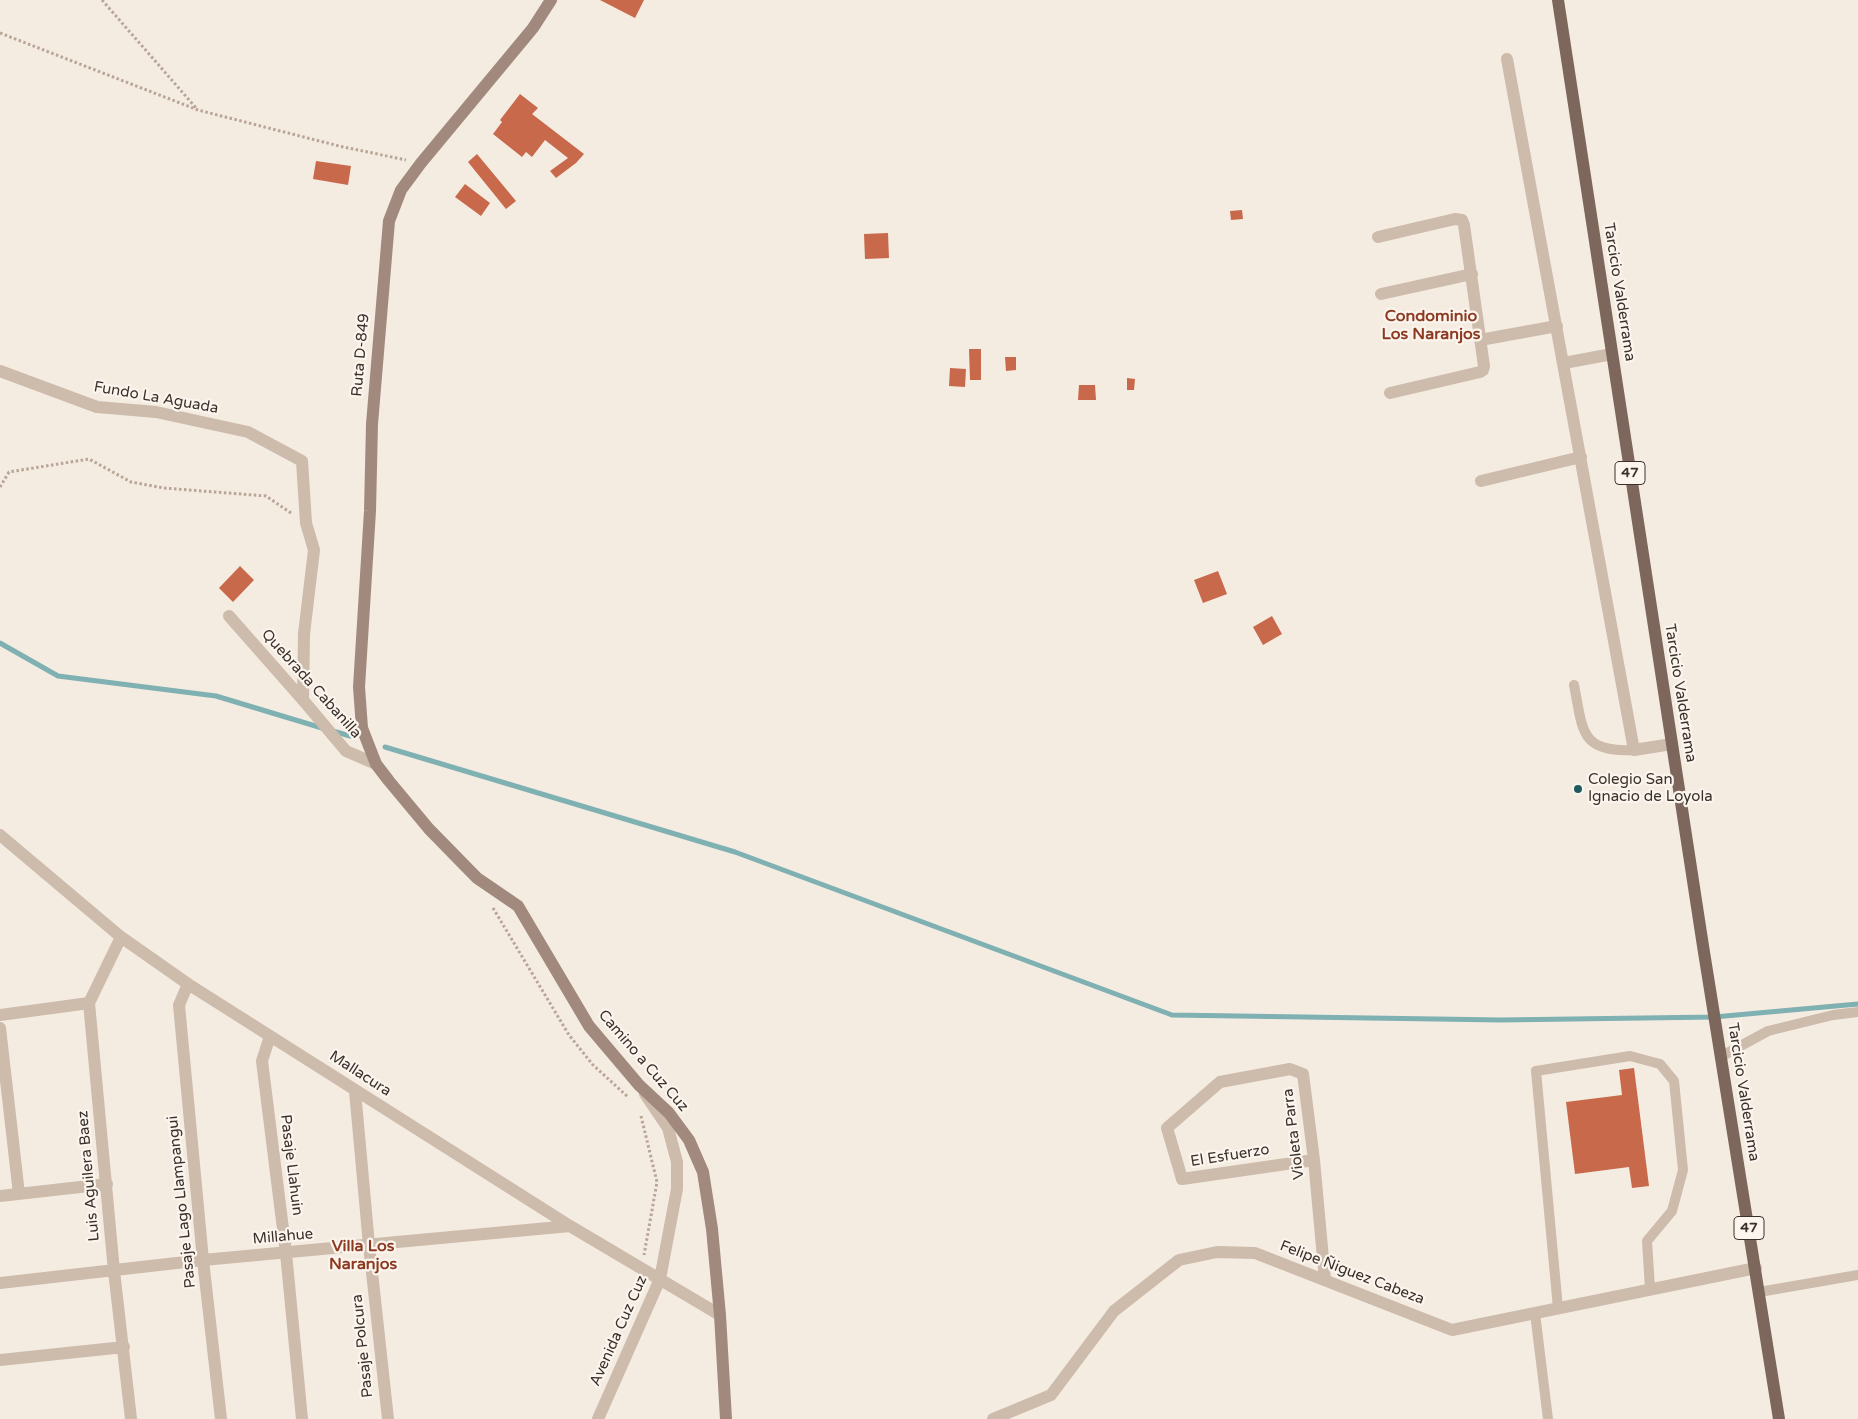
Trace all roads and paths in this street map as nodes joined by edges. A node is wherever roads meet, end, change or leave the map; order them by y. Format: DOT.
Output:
graph roads {
  1 [pos="102,0"];
  2 [pos="551,0"];
  3 [pos="1558,0"];
  4 [pos="0,33"];
  5 [pos="1507,59"];
  6 [pos="198,110"];
  7 [pos="421,163"];
  8 [pos="1378,237"];
  9 [pos="1472,274"];
  10 [pos="1381,294"];
  11 [pos="1557,326"];
  12 [pos="1480,340"];
  13 [pos="1612,354"];
  14 [pos="1564,363"];
  15 [pos="0,371"];
  16 [pos="1390,393"];
  17 [pos="1582,457"];
  18 [pos="1481,481"];
  19 [pos="0,487"];
  20 [pos="306,523"];
  21 [pos="229,616"];
  22 [pos="1574,685"];
  23 [pos="303,700"];
  24 [pos="1672,744"];
  25 [pos="1634,750"];
  26 [pos="376,764"];
  27 [pos="0,835"];
  28 [pos="490,905"];
  29 [pos="121,937"];
  30 [pos="188,984"];
  31 [pos="89,1003"];
  32 [pos="1858,1012"];
  33 [pos="0,1015"];
  34 [pos="0,1028"];
  35 [pos="270,1036"];
  36 [pos="1722,1056"];
  37 [pos="639,1085"];
  38 [pos="355,1091"];
  39 [pos="633,1104"];
  40 [pos="637,1110"];
  41 [pos="1314,1160"];
  42 [pos="1182,1180"];
  43 [pos="107,1184"];
  44 [pos="19,1194"];
  45 [pos="0,1196"];
  46 [pos="570,1226"];
  47 [pos="368,1245"];
  48 [pos="286,1253"];
  49 [pos="637,1256"];
  50 [pos="203,1260"];
  51 [pos="1756,1268"];
  52 [pos="114,1270"];
  53 [pos="1858,1275"];
  54 [pos="660,1279"];
  55 [pos="1325,1280"];
  56 [pos="0,1283"];
  57 [pos="1650,1289"];
  58 [pos="1759,1292"];
  59 [pos="1558,1308"];
  60 [pos="1535,1313"];
  61 [pos="720,1315"];
  62 [pos="124,1347"];
  63 [pos="0,1360"];
  64 [pos="131,1419"];
  65 [pos="221,1419"];
  66 [pos="302,1419"];
  67 [pos="388,1419"];
  68 [pos="598,1419"];
  69 [pos="726,1419"];
  70 [pos="993,1419"];
  71 [pos="1548,1419"];
  72 [pos="1779,1419"];
  1 -- 6 [label="path"];
  2 -- 7 [label="main road, Ruta D-849"];
  3 -- 13 [label="main road, Tarcicio Valderrama / 47"];
  4 -- 6 [label="path"];
  5 -- 11 [label="street"];
  6 -- 7 [label="path"];
  7 -- 26 [label="main road, Ruta D-849"];
  8 -- 9 [label="street"];
  9 -- 10 [label="street"];
  9 -- 12 [label="street"];
  11 -- 12 [label="street"];
  11 -- 14 [label="street"];
  12 -- 16 [label="street"];
  13 -- 14 [label="street"];
  13 -- 24 [label="main road, Tarcicio Valderrama / 47"];
  14 -- 17 [label="street"];
  15 -- 20 [label="street, Fundo La Aguada"];
  17 -- 18 [label="street"];
  17 -- 25 [label="street"];
  19 -- 20 [label="path"];
  20 -- 23 [label="street, Fundo La Aguada"];
  21 -- 23 [label="street, Quebrada Cabanilla"];
  22 -- 25 [label="lane"];
  23 -- 26 [label="street, Quebrada Cabanilla"];
  24 -- 25 [label="street"];
  24 -- 36 [label="main road, Tarcicio Valderrama / 47"];
  26 -- 37 [label="main road, Camino a Cuz Cuz"];
  27 -- 29 [label="street, Mallacura"];
  28 -- 39 [label="path"];
  29 -- 30 [label="street, Mallacura"];
  29 -- 31 [label="street"];
  30 -- 35 [label="street, Mallacura"];
  30 -- 50 [label="street, Pasaje Lago Llampangui"];
  31 -- 33 [label="street"];
  31 -- 43 [label="street, Luis Aguilera Baez"];
  32 -- 36 [label="lane"];
  34 -- 44 [label="street"];
  35 -- 38 [label="street, Mallacura"];
  35 -- 48 [label="street, Pasaje Llahuin"];
  36 -- 51 [label="main road, Tarcicio Valderrama / 47"];
  37 -- 54 [label="street, Avenida Cuz Cuz"];
  37 -- 61 [label="main road, Camino a Cuz Cuz"];
  38 -- 46 [label="street, Mallacura"];
  38 -- 47 [label="street, Pasaje Polcura"];
  40 -- 49 [label="path"];
  41 -- 42 [label="street, El Esfuerzo"];
  41 -- 42 [label="street, Violeta Parra"];
  41 -- 55 [label="street, Violeta Parra"];
  43 -- 44 [label="street"];
  43 -- 52 [label="street, Luis Aguilera Baez"];
  44 -- 45 [label="street"];
  46 -- 47 [label="street, Millahue"];
  46 -- 54 [label="street, Mallacura"];
  47 -- 48 [label="street, Millahue"];
  47 -- 67 [label="street, Pasaje Polcura"];
  48 -- 50 [label="street, Millahue"];
  48 -- 66 [label="street, Pasaje Llahuin"];
  50 -- 52 [label="street, Millahue"];
  50 -- 65 [label="street, Pasaje Lago Llampangui"];
  51 -- 57 [label="street, Felipe Ñiguez Cabeza"];
  51 -- 58 [label="main road, Tarcicio Valderrama / 47"];
  52 -- 56 [label="street, Millahue"];
  52 -- 62 [label="street, Luis Aguilera Baez"];
  53 -- 58 [label="lane"];
  54 -- 61 [label="street, Mallacura"];
  54 -- 68 [label="street, Avenida Cuz Cuz"];
  55 -- 60 [label="street, Felipe Ñiguez Cabeza"];
  55 -- 70 [label="street, Felipe Ñiguez Cabeza"];
  57 -- 59 [label="street, Felipe Ñiguez Cabeza"];
  57 -- 59 [label="lane"];
  58 -- 72 [label="main road, Tarcicio Valderrama / 47"];
  59 -- 60 [label="street, Felipe Ñiguez Cabeza"];
  60 -- 71 [label="lane"];
  61 -- 69 [label="main road, Camino a Cuz Cuz"];
  62 -- 63 [label="street"];
  62 -- 64 [label="street, Luis Aguilera Baez"];
}
